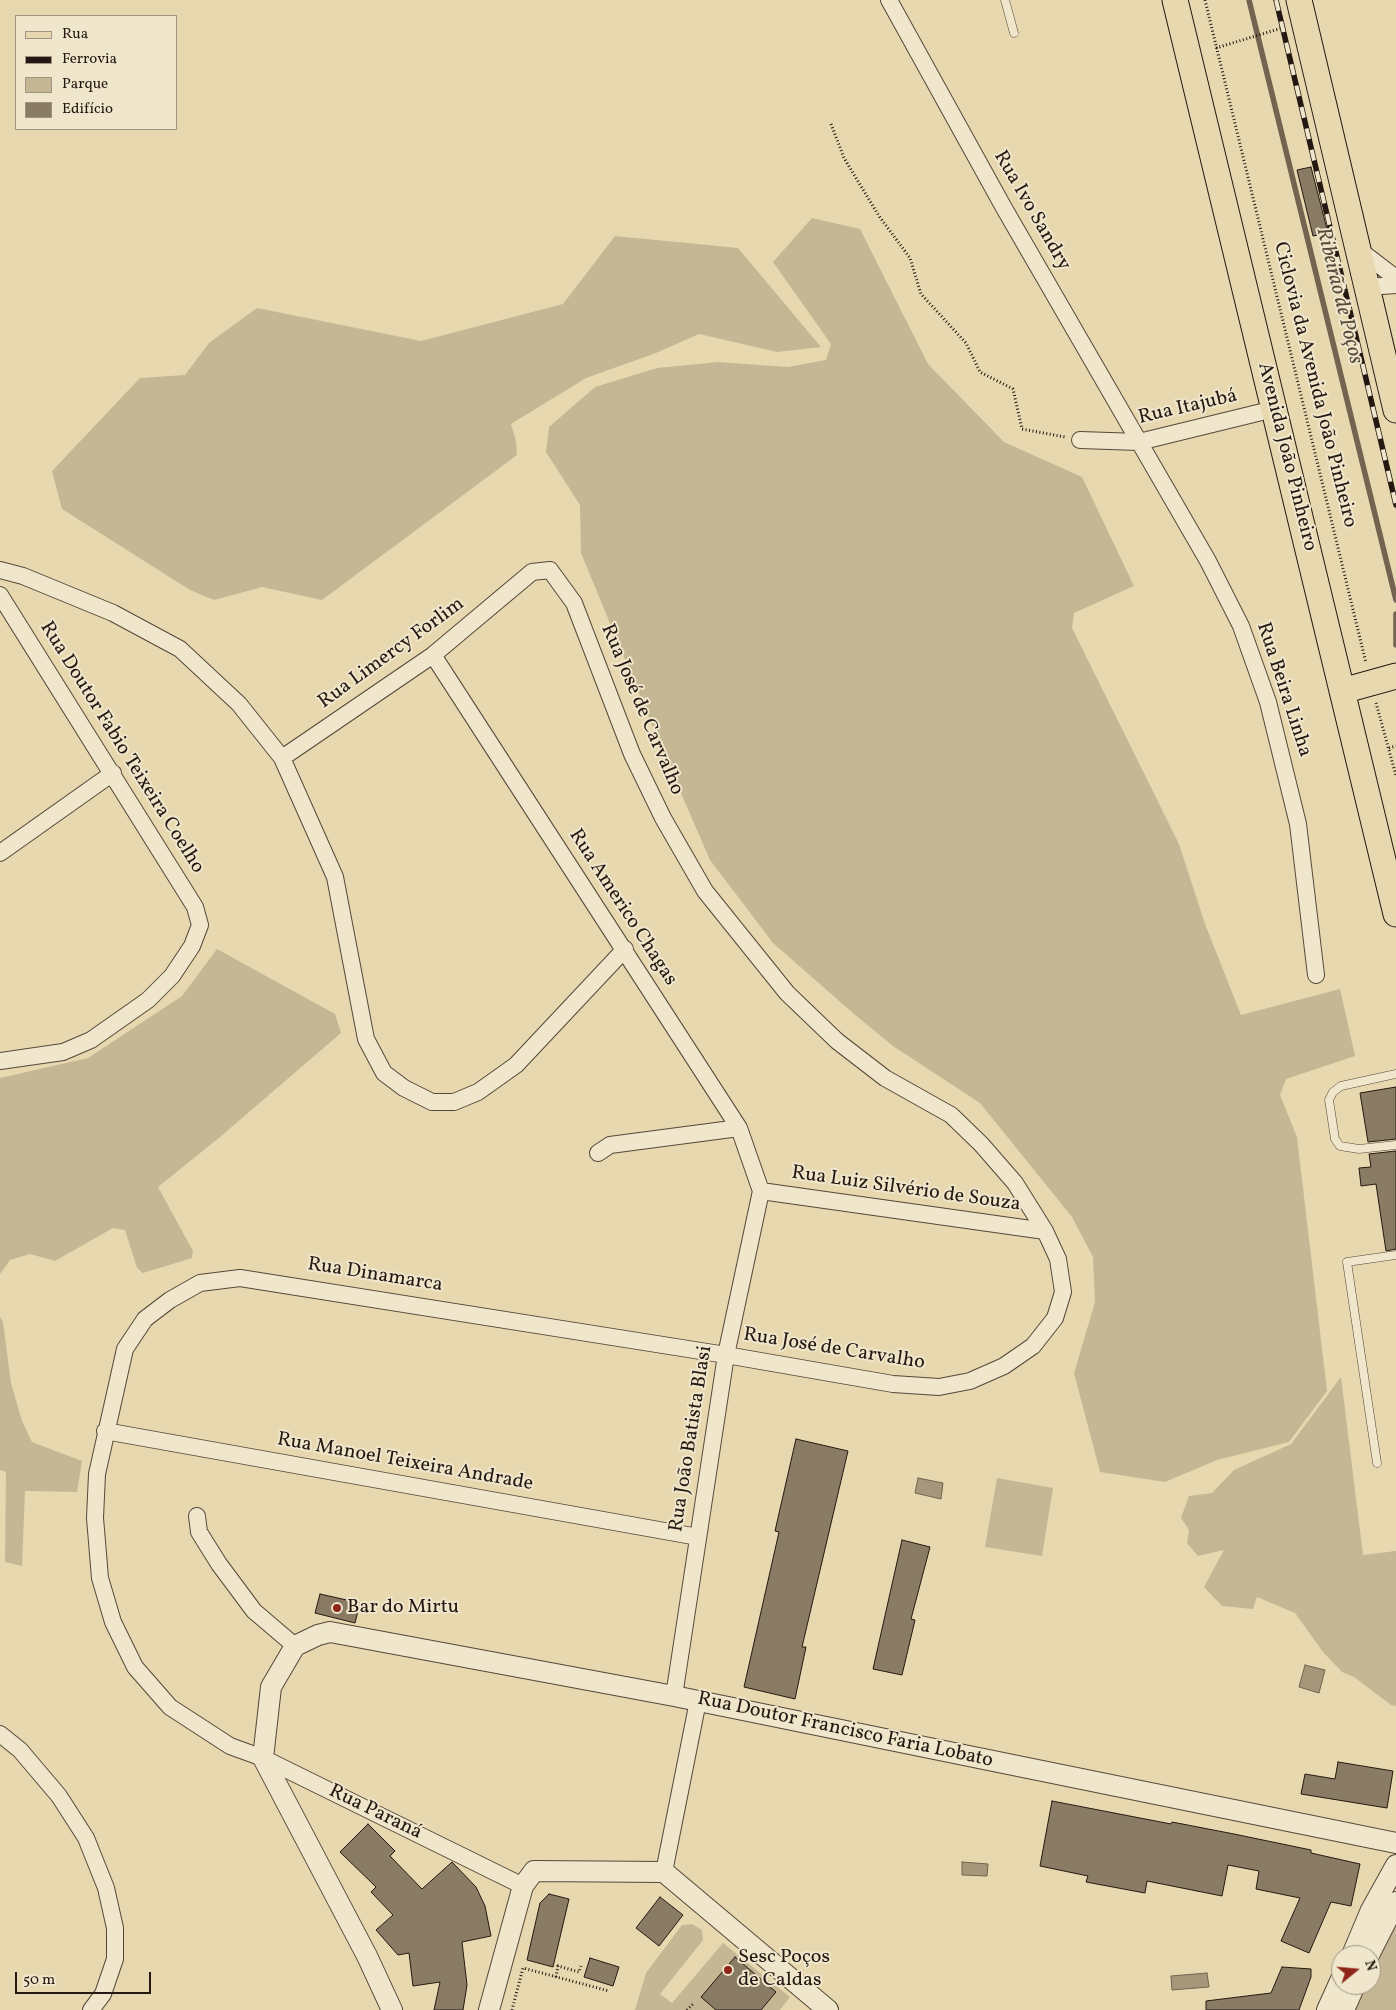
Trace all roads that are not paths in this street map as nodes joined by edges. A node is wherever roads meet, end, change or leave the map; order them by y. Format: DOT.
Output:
graph roads {
  1 [pos="889,0"];
  2 [pos="1005,0"];
  3 [pos="1175,0"];
  4 [pos="1303,1"];
  5 [pos="1014,33"];
  6 [pos="1358,249"];
  7 [pos="1396,278"];
  8 [pos="1396,285"];
  9 [pos="1368,287"];
  10 [pos="1274,409"];
  11 [pos="1396,410"];
  12 [pos="1080,440"];
  13 [pos="1139,442"];
  14 [pos="0,570"];
  15 [pos="550,570"];
  16 [pos="0,595"];
  17 [pos="433,655"];
  18 [pos="1396,676"];
  19 [pos="1342,691"];
  20 [pos="282,758"];
  21 [pos="113,773"];
  22 [pos="0,852"];
  23 [pos="1396,914"];
  24 [pos="624,949"];
  25 [pos="1316,974"];
  26 [pos="0,1061"];
  27 [pos="1396,1074"];
  28 [pos="739,1128"];
  29 [pos="1396,1145"];
  30 [pos="598,1154"];
  31 [pos="761,1191"];
  32 [pos="1045,1231"];
  33 [pos="1396,1255"];
  34 [pos="726,1354"];
  35 [pos="105,1431"];
  36 [pos="1377,1463"];
  37 [pos="197,1516"];
  38 [pos="698,1537"];
  39 [pos="294,1646"];
  40 [pos="674,1696"];
  41 [pos="698,1701"];
  42 [pos="0,1734"];
  43 [pos="263,1758"];
  44 [pos="1396,1843"];
  45 [pos="1396,1865"];
  46 [pos="664,1872"];
  47 [pos="523,1886"];
  48 [pos="1396,1902"];
  49 [pos="1356,1945"];
  50 [pos="1374,1945"];
  51 [pos="1334,1995"];
  52 [pos="1351,1995"];
  53 [pos="91,2010"];
  54 [pos="392,2010"];
  55 [pos="489,2010"];
  56 [pos="828,2010"];
  57 [pos="1327,2010"];
  58 [pos="1344,2010"];
  1 -- 13 [label="street, Rua Ivo Sandry"];
  2 -- 5 [label="lane"];
  3 -- 10 [label="main road, Avenida João Pinheiro"];
  4 -- 6 [label="main road"];
  6 -- 7 [label="street"];
  6 -- 9 [label="main road"];
  8 -- 9 [label="street"];
  9 -- 11 [label="main road"];
  10 -- 13 [label="street, Rua Itajubá"];
  10 -- 19 [label="main road, Avenida João Pinheiro"];
  12 -- 13 [label="street, Rua Itajubá"];
  13 -- 25 [label="street, Rua Beira Linha"];
  14 -- 20 [label="street"];
  15 -- 17 [label="street, Rua Limercy Forlim"];
  15 -- 32 [label="street, Rua José de Carvalho"];
  16 -- 21 [label="street, Rua Doutor Fabio Teixeira Coelho"];
  17 -- 20 [label="street, Rua Limercy Forlim"];
  17 -- 24 [label="street, Rua Americo Chagas"];
  18 -- 19 [label="main road"];
  19 -- 23 [label="main road, Avenida João Pinheiro"];
  20 -- 24 [label="street"];
  21 -- 22 [label="street"];
  21 -- 26 [label="street, Rua Doutor Fabio Teixeira Coelho"];
  24 -- 28 [label="street, Rua Americo Chagas"];
  27 -- 29 [label="lane"];
  28 -- 30 [label="street"];
  28 -- 31 [label="street, Rua Americo Chagas"];
  31 -- 32 [label="street, Rua Luiz Silvério de Souza"];
  31 -- 34 [label="street, Rua João Batista Blasi"];
  32 -- 34 [label="street, Rua José de Carvalho"];
  33 -- 36 [label="lane"];
  34 -- 35 [label="street, Rua Dinamarca"];
  34 -- 38 [label="street, Rua João Batista Blasi"];
  35 -- 38 [label="street, Rua Manoel Teixeira Andrade"];
  35 -- 43 [label="street, Rua Paraná"];
  37 -- 39 [label="street"];
  38 -- 40 [label="street, Rua João Batista Blasi"];
  39 -- 40 [label="street, Rua Doutor Francisco Faria Lobato"];
  39 -- 43 [label="street"];
  40 -- 41 [label="street, Rua Doutor Francisco Faria Lobato"];
  41 -- 44 [label="street, Rua Doutor Francisco Faria Lobato"];
  41 -- 46 [label="street"];
  42 -- 53 [label="street"];
  43 -- 47 [label="street, Rua Paraná"];
  43 -- 54 [label="street"];
  45 -- 49 [label="street"];
  46 -- 47 [label="street"];
  46 -- 56 [label="street"];
  47 -- 55 [label="street"];
  48 -- 50 [label="street"];
  51 -- 57 [label="street"];
  52 -- 58 [label="street"];
}
